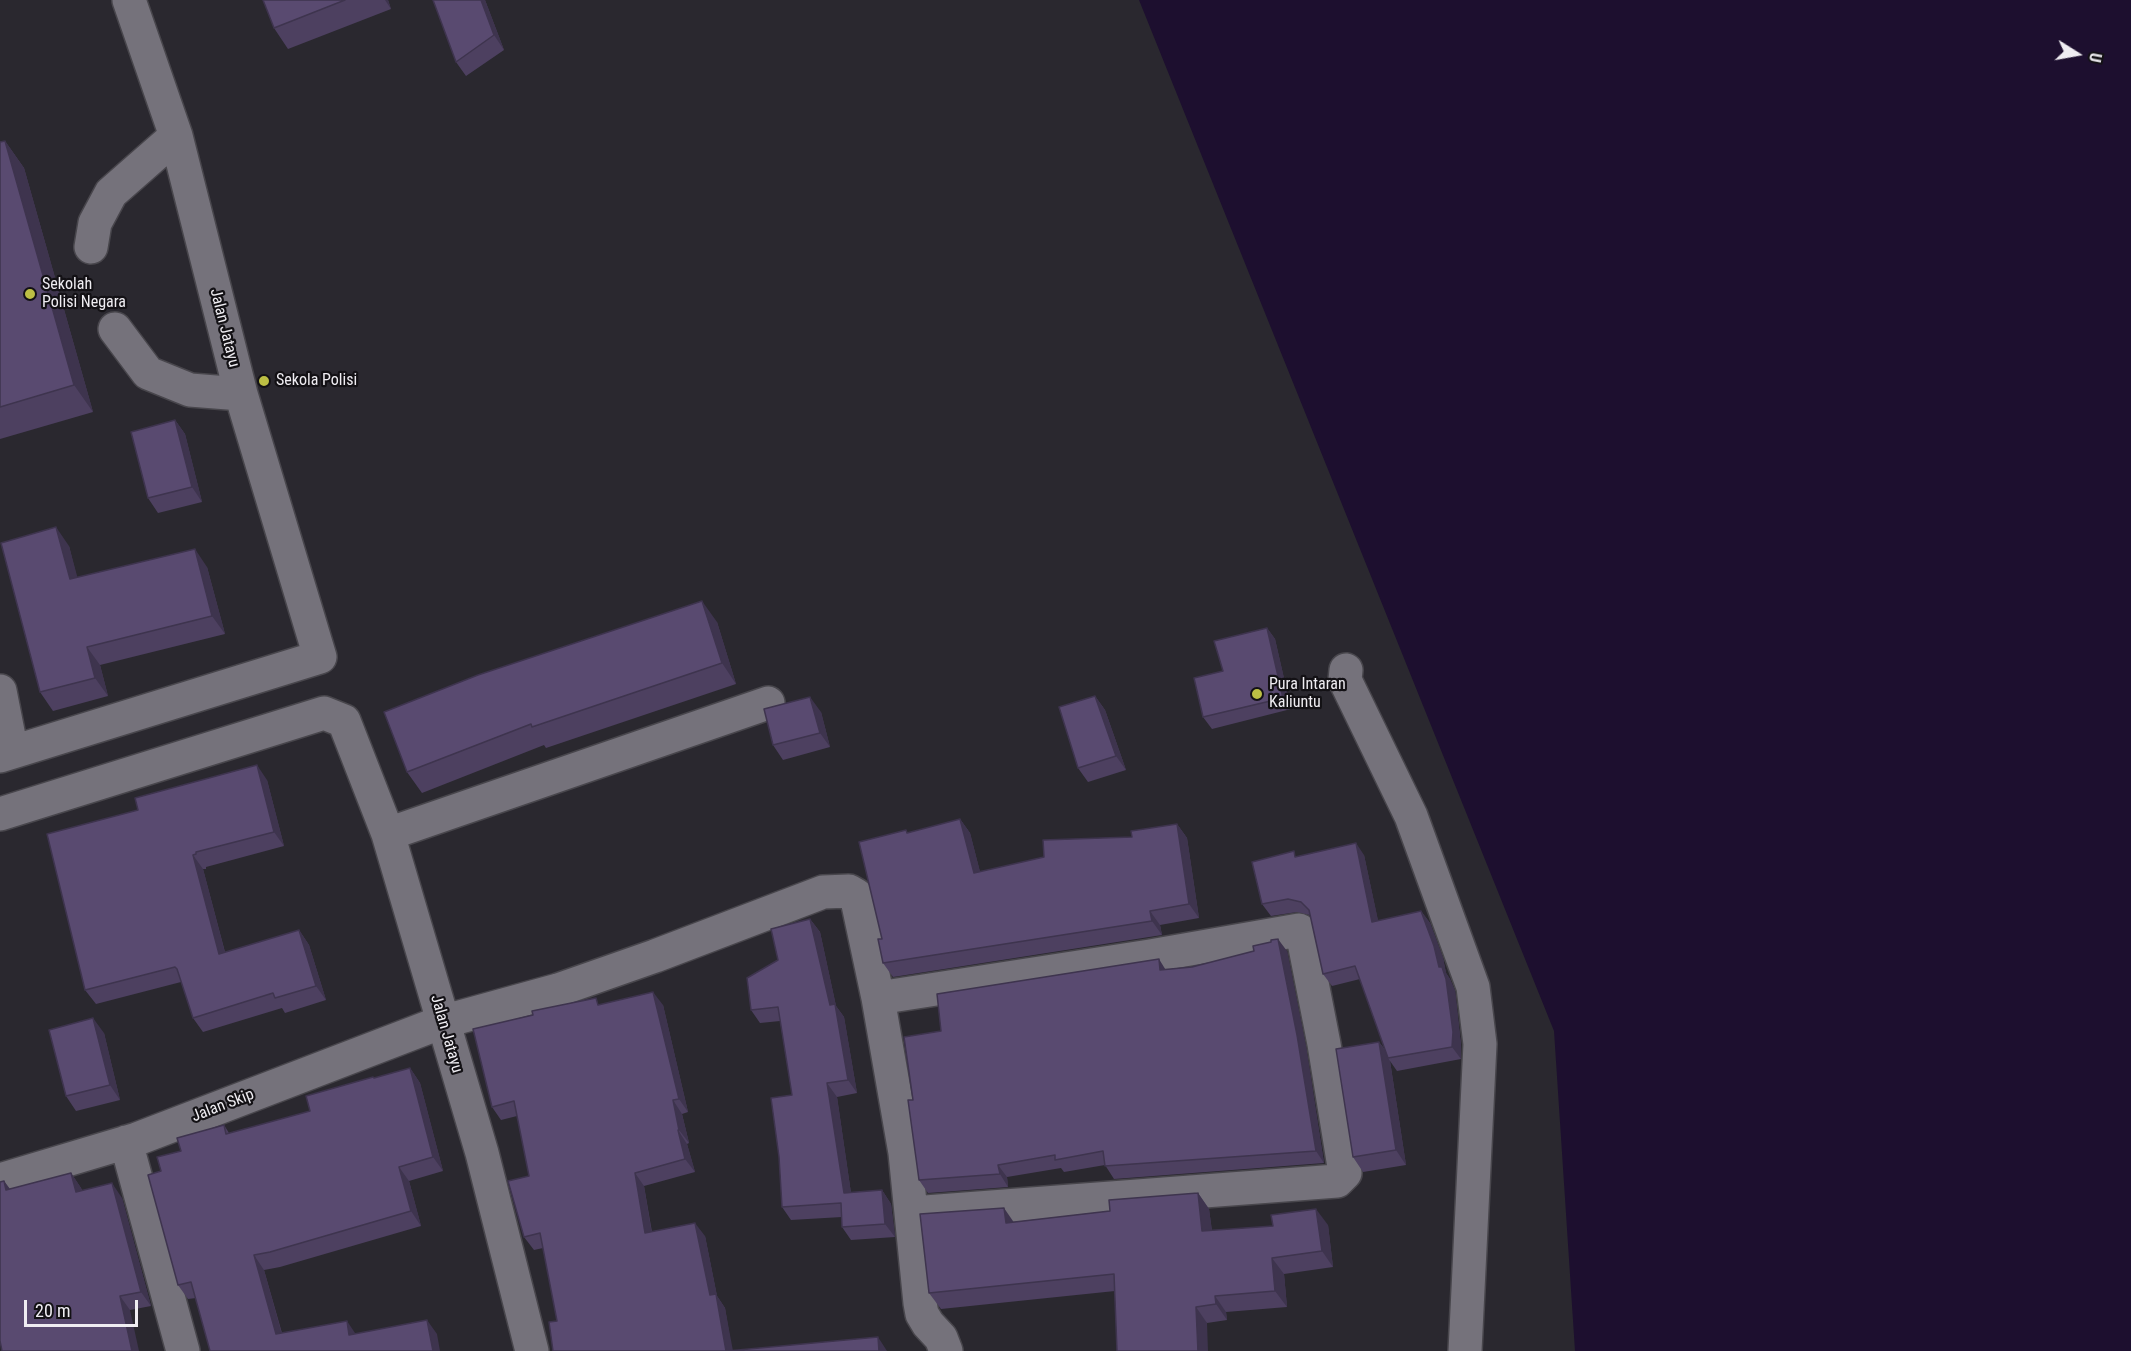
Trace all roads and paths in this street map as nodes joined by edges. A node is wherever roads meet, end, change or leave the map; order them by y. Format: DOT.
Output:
graph roads {
  1 [pos="129,0"];
  2 [pos="176,136"];
  3 [pos="91,247"];
  4 [pos="115,329"];
  5 [pos="240,394"];
  6 [pos="1346,670"];
  7 [pos="0,691"];
  8 [pos="768,703"];
  9 [pos="6,754"];
  10 [pos="0,814"];
  11 [pos="388,834"];
  12 [pos="878,998"];
  13 [pos="442,1022"];
  14 [pos="126,1142"];
  15 [pos="0,1180"];
  16 [pos="912,1213"];
  17 [pos="183,1351"];
  18 [pos="532,1351"];
  19 [pos="946,1351"];
  20 [pos="1465,1351"];
  1 -- 2 [label="street, Jalan Jatayu"];
  2 -- 3 [label="street"];
  2 -- 5 [label="street, Jalan Jatayu"];
  4 -- 5 [label="street"];
  5 -- 9 [label="street, Jalan Jatayu"];
  6 -- 20 [label="street"];
  7 -- 9 [label="street"];
  8 -- 11 [label="street"];
  10 -- 11 [label="street, Jalan Jatayu"];
  11 -- 13 [label="street, Jalan Jatayu"];
  12 -- 13 [label="street, Jalan Skip"];
  12 -- 16 [label="street"];
  12 -- 16 [label="street"];
  13 -- 14 [label="street, Jalan Skip"];
  13 -- 18 [label="street, Jalan Jatayu"];
  14 -- 15 [label="street, Jalan Skip"];
  14 -- 17 [label="street"];
  16 -- 19 [label="street"];
}
